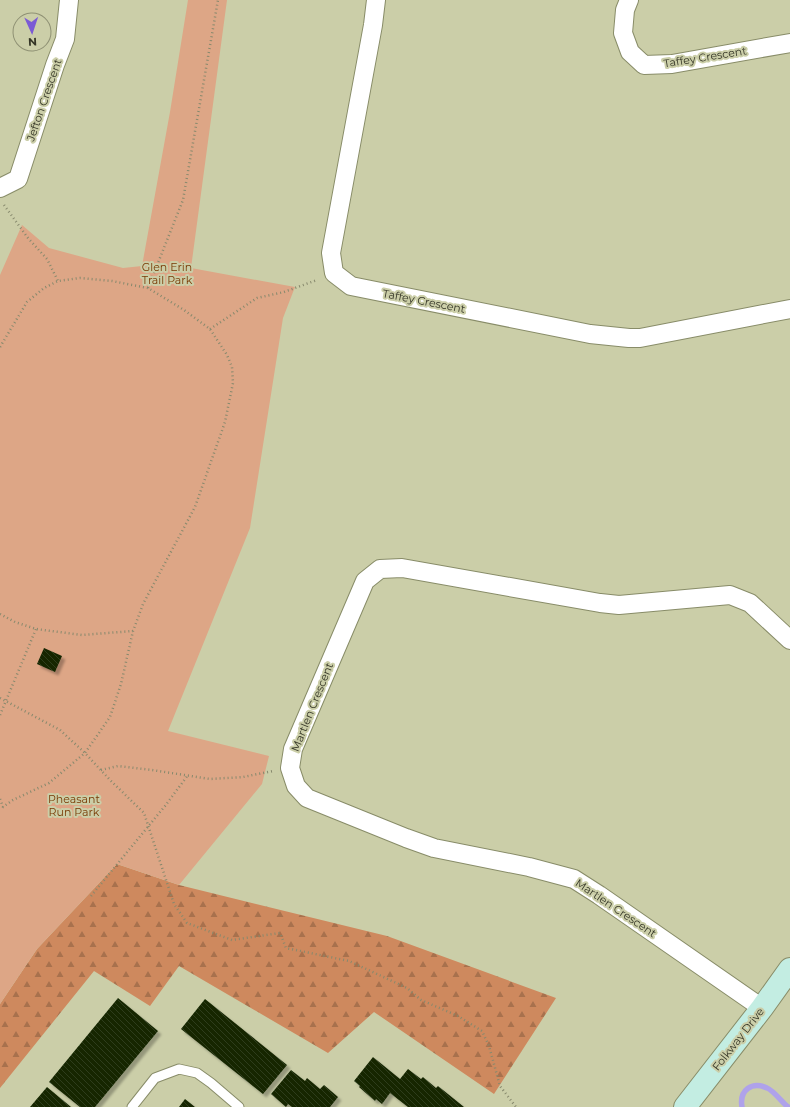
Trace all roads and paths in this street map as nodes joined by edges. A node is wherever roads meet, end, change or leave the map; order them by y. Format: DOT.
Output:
graph roads {
  1 [pos="69,0"];
  2 [pos="218,0"];
  3 [pos="376,0"];
  4 [pos="629,0"];
  5 [pos="790,43"];
  6 [pos="2,196"];
  7 [pos="334,273"];
  8 [pos="58,281"];
  9 [pos="148,288"];
  10 [pos="790,309"];
  11 [pos="210,329"];
  12 [pos="0,347"];
  13 [pos="0,614"];
  14 [pos="36,629"];
  15 [pos="133,631"];
  16 [pos="790,640"];
  17 [pos="0,698"];
  18 [pos="6,700"];
  19 [pos="0,715"];
  20 [pos="86,753"];
  21 [pos="290,768"];
  22 [pos="101,770"];
  23 [pos="188,775"];
  24 [pos="0,799"];
  25 [pos="3,807"];
  26 [pos="0,809"];
  27 [pos="149,826"];
  28 [pos="91,896"];
  29 [pos="790,969"];
  30 [pos="762,1008"];
  31 [pos="132,1107"];
  32 [pos="239,1107"];
  33 [pos="516,1107"];
  34 [pos="685,1107"];
  1 -- 6 [label="street, Jefton Crescent"];
  2 -- 9 [label="path"];
  3 -- 7 [label="street"];
  4 -- 5 [label="street, Taffey Crescent"];
  6 -- 8 [label="path"];
  7 -- 10 [label="street, Taffey Crescent"];
  7 -- 11 [label="path"];
  8 -- 9 [label="path"];
  8 -- 12 [label="path"];
  9 -- 11 [label="path"];
  11 -- 15 [label="path"];
  13 -- 14 [label="path"];
  14 -- 15 [label="path"];
  14 -- 18 [label="path"];
  15 -- 20 [label="path"];
  16 -- 21 [label="street, Martlen Crescent"];
  17 -- 18 [label="path"];
  18 -- 19 [label="path"];
  18 -- 20 [label="path"];
  20 -- 22 [label="path"];
  20 -- 25 [label="path"];
  21 -- 23 [label="path"];
  21 -- 30 [label="street, Martlen Crescent"];
  22 -- 23 [label="path"];
  22 -- 27 [label="path"];
  23 -- 27 [label="path"];
  24 -- 25 [label="path"];
  25 -- 26 [label="path"];
  27 -- 28 [label="path"];
  27 -- 33 [label="path"];
  29 -- 30 [label="street, Folkway Drive"];
  30 -- 34 [label="street, Folkway Drive"];
  31 -- 32 [label="lane"];
}
